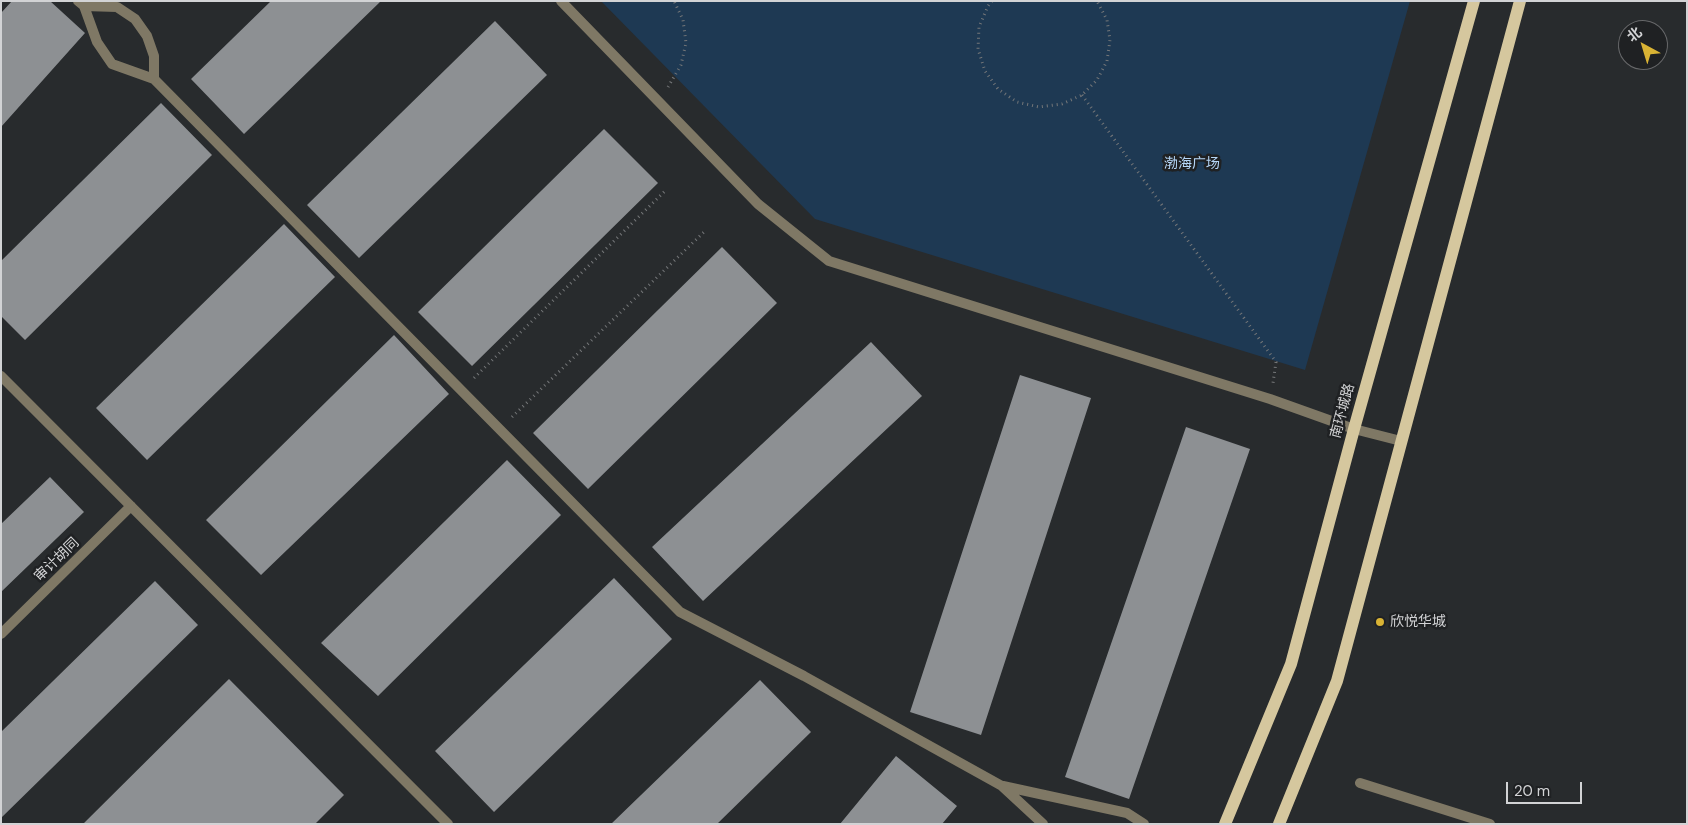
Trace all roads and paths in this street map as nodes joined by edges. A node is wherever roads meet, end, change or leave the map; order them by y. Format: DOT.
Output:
graph roads {
  1 [pos="561,1"];
  2 [pos="674,1"];
  3 [pos="992,1"];
  4 [pos="1097,1"];
  5 [pos="1474,1"];
  6 [pos="1520,1"];
  7 [pos="81,4"];
  8 [pos="154,79"];
  9 [pos="1082,95"];
  10 [pos="655,98"];
  11 [pos="665,191"];
  12 [pos="705,231"];
  13 [pos="1,376"];
  14 [pos="461,391"];
  15 [pos="1270,399"];
  16 [pos="499,429"];
  17 [pos="1354,429"];
  18 [pos="1401,441"];
  19 [pos="131,506"];
  20 [pos="1,634"];
  21 [pos="1360,783"];
  22 [pos="1002,786"];
  23 [pos="448,824"];
  24 [pos="1043,824"];
  25 [pos="1144,824"];
  26 [pos="1225,824"];
  27 [pos="1279,824"];
  28 [pos="1490,824"];
  1 -- 10 [label="street"];
  2 -- 10 [label="path"];
  3 -- 9 [label="path"];
  4 -- 9 [label="path"];
  5 -- 17 [label="main road, 南环城路"];
  6 -- 18 [label="main road"];
  7 -- 8 [label="street"];
  7 -- 8 [label="street"];
  8 -- 14 [label="street"];
  9 -- 15 [label="path"];
  10 -- 15 [label="street"];
  11 -- 14 [label="path"];
  12 -- 16 [label="path"];
  13 -- 19 [label="street"];
  14 -- 16 [label="street"];
  15 -- 17 [label="street"];
  16 -- 22 [label="street"];
  17 -- 18 [label="street"];
  17 -- 26 [label="main road, 南环城路"];
  18 -- 27 [label="main road"];
  19 -- 20 [label="street, 审计胡同"];
  19 -- 23 [label="street"];
  21 -- 28 [label="street"];
  22 -- 24 [label="street"];
  22 -- 25 [label="street"];
}
